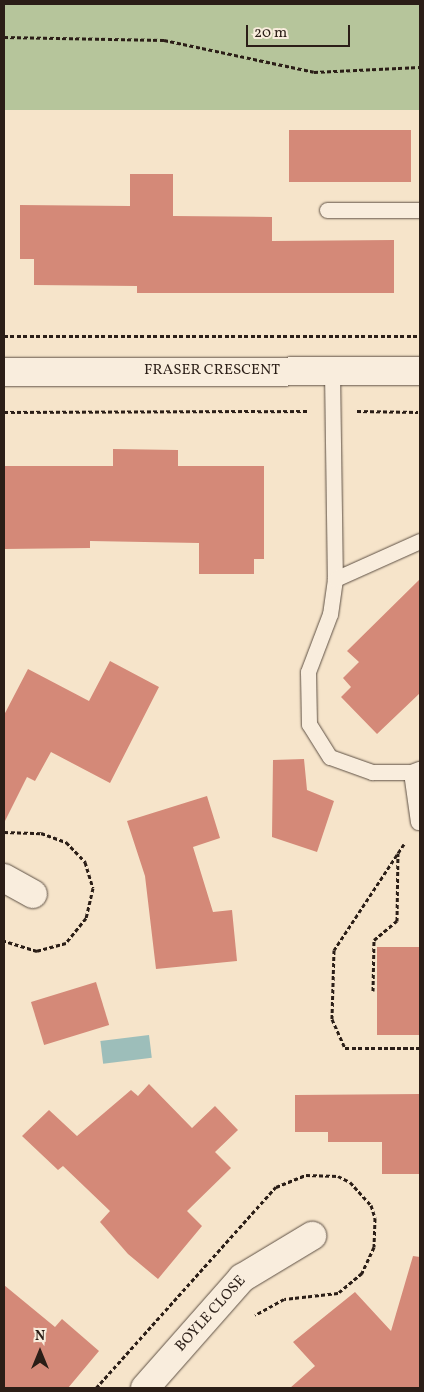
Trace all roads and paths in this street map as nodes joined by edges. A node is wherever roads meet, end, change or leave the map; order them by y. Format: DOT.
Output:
graph roads {
  1 [pos="4,37"];
  2 [pos="420,67"];
  3 [pos="328,210"];
  4 [pos="420,210"];
  5 [pos="4,336"];
  6 [pos="420,336"];
  7 [pos="332,371"];
  8 [pos="420,371"];
  9 [pos="4,372"];
  10 [pos="317,411"];
  11 [pos="351,411"];
  12 [pos="4,412"];
  13 [pos="418,412"];
  14 [pos="420,541"];
  15 [pos="335,579"];
  16 [pos="415,770"];
  17 [pos="418,822"];
  18 [pos="398,852"];
  19 [pos="4,878"];
  20 [pos="33,894"];
  21 [pos="373,991"];
  22 [pos="420,1048"];
  23 [pos="312,1236"];
  24 [pos="145,1388"];
  1 -- 2 [label="path"];
  3 -- 4 [label="lane"];
  5 -- 6 [label="path"];
  7 -- 8 [label="street, FRASER CRESCENT"];
  7 -- 9 [label="street, FRASER CRESCENT"];
  7 -- 15 [label="lane"];
  10 -- 12 [label="path"];
  11 -- 13 [label="path"];
  14 -- 15 [label="lane"];
  15 -- 16 [label="lane"];
  16 -- 17 [label="lane"];
  17 -- 18 [label="path"];
  18 -- 21 [label="path"];
  18 -- 22 [label="path"];
  19 -- 20 [label="street"];
  23 -- 24 [label="street, BOYLE CLOSE"];
}
